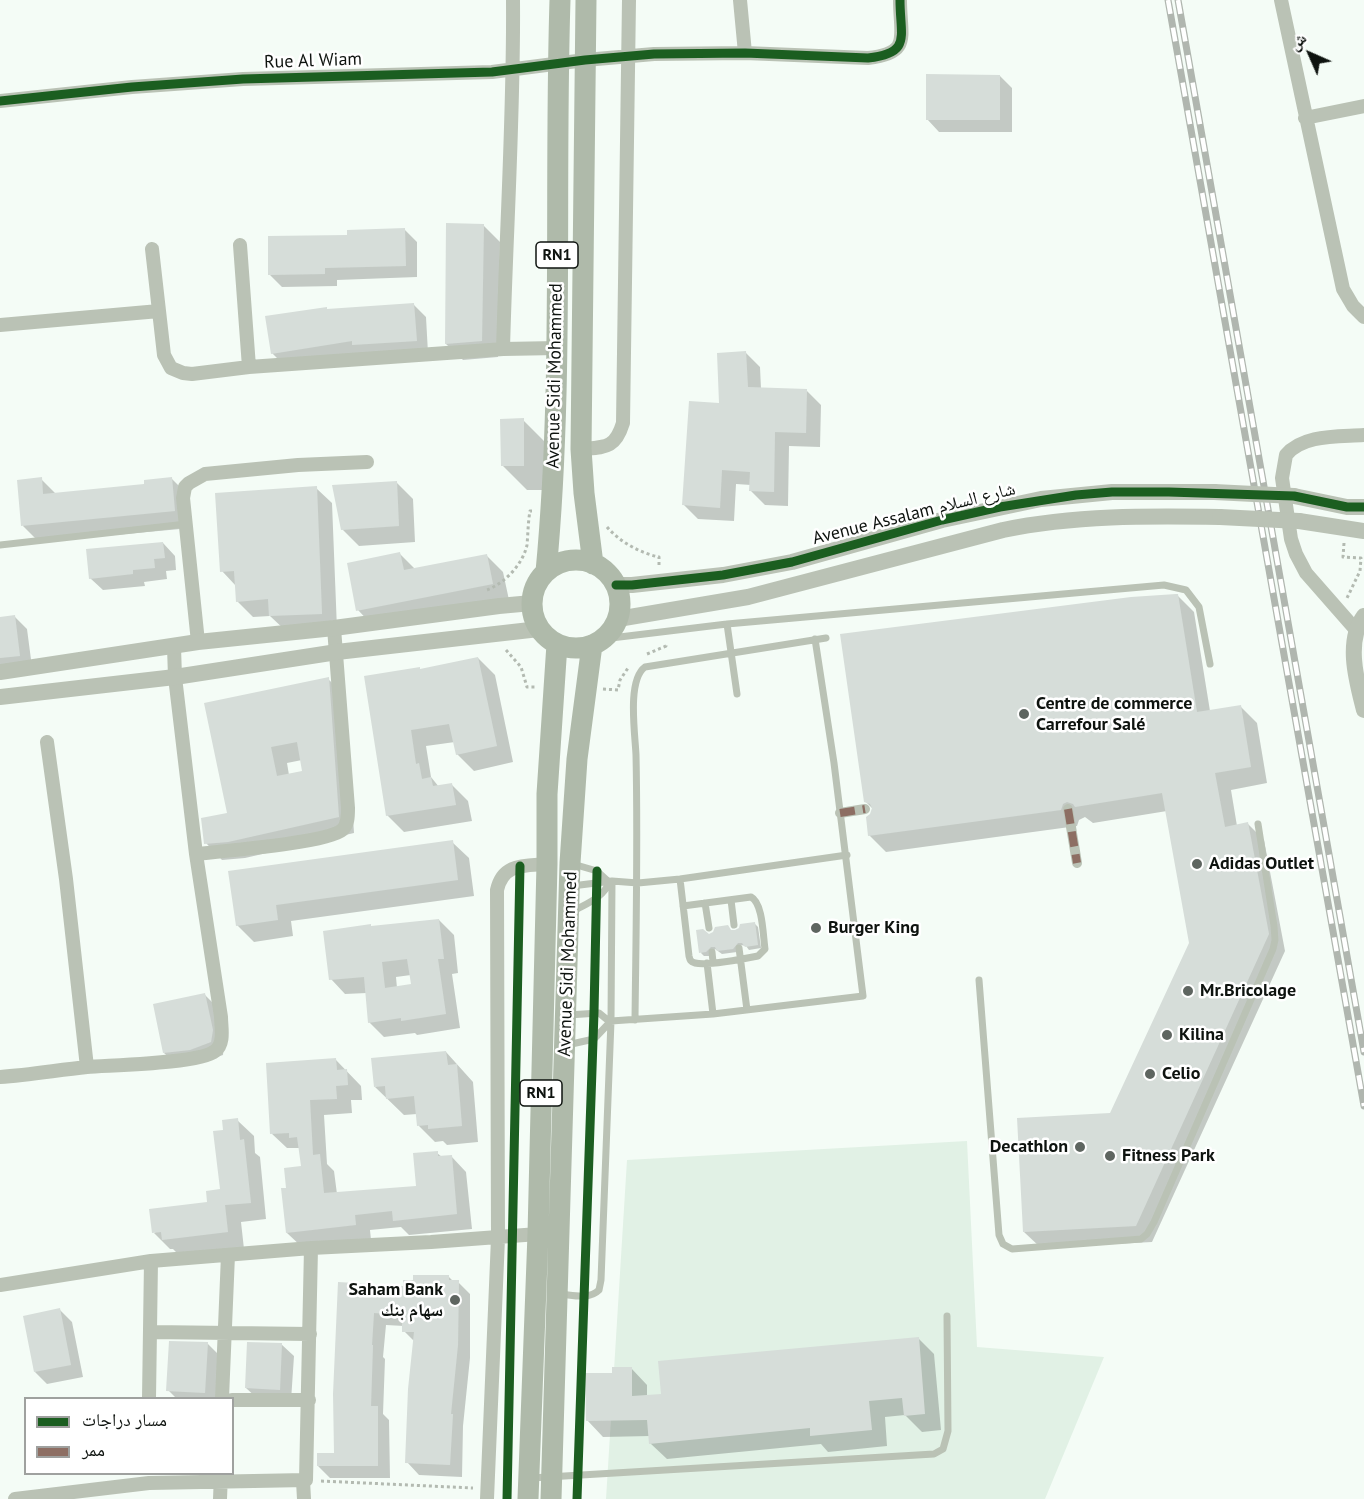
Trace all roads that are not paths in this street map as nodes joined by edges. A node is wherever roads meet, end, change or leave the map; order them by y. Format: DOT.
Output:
graph roads {
  1 [pos="513,0"];
  2 [pos="560,0"];
  3 [pos="586,0"];
  4 [pos="629,0"];
  5 [pos="740,0"];
  6 [pos="900,0"];
  7 [pos="1281,0"];
  8 [pos="745,53"];
  9 [pos="628,56"];
  10 [pos="585,60"];
  11 [pos="558,64"];
  12 [pos="514,69"];
  13 [pos="0,101"];
  14 [pos="1364,106"];
  15 [pos="1305,118"];
  16 [pos="240,244"];
  17 [pos="152,249"];
  18 [pos="159,310"];
  19 [pos="1364,317"];
  20 [pos="0,325"];
  21 [pos="556,348"];
  22 [pos="503,350"];
  23 [pos="249,367"];
  24 [pos="1364,435"];
  25 [pos="581,448"];
  26 [pos="367,462"];
  27 [pos="1364,507"];
  28 [pos="1294,520"];
  29 [pos="186,524"];
  30 [pos="1364,531"];
  31 [pos="0,546"];
  32 [pos="593,564"];
  33 [pos="546,572"];
  34 [pos="616,585"];
  35 [pos="532,603"];
  36 [pos="618,619"];
  37 [pos="1360,623"];
  38 [pos="727,624"];
  39 [pos="333,628"];
  40 [pos="539,628"];
  41 [pos="826,638"];
  42 [pos="815,639"];
  43 [pos="198,642"];
  44 [pos="598,642"];
  45 [pos="557,644"];
  46 [pos="174,647"];
  47 [pos="337,651"];
  48 [pos="731,653"];
  49 [pos="1210,664"];
  50 [pos="0,672"];
  51 [pos="175,676"];
  52 [pos="737,694"];
  53 [pos="0,697"];
  54 [pos="1364,710"];
  55 [pos="47,742"];
  56 [pos="865,809"];
  57 [pos="1068,809"];
  58 [pos="840,813"];
  59 [pos="1258,824"];
  60 [pos="196,854"];
  61 [pos="847,855"];
  62 [pos="570,863"];
  63 [pos="1077,863"];
  64 [pos="547,864"];
  65 [pos="680,879"];
  66 [pos="610,882"];
  67 [pos="638,883"];
  68 [pos="570,886"];
  69 [pos="731,900"];
  70 [pos="705,903"];
  71 [pos="682,906"];
  72 [pos="569,913"];
  73 [pos="734,925"];
  74 [pos="709,928"];
  75 [pos="739,948"];
  76 [pos="712,952"];
  77 [pos="740,959"];
  78 [pos="710,963"];
  79 [pos="979,980"];
  80 [pos="747,1010"];
  81 [pos="713,1014"];
  82 [pos="566,1015"];
  83 [pos="634,1020"];
  84 [pos="610,1022"];
  85 [pos="566,1045"];
  86 [pos="87,1067"];
  87 [pos="0,1077"];
  88 [pos="538,1234"];
  89 [pos="498,1238"];
  90 [pos="311,1248"];
  91 [pos="228,1255"];
  92 [pos="151,1262"];
  93 [pos="0,1286"];
  94 [pos="557,1293"];
  95 [pos="947,1316"];
  96 [pos="151,1332"];
  97 [pos="226,1333"];
  98 [pos="310,1334"];
  99 [pos="149,1397"];
  100 [pos="222,1397"];
  101 [pos="234,1400"];
  102 [pos="309,1400"];
  103 [pos="552,1475"];
  104 [pos="221,1477"];
  105 [pos="149,1478"];
  106 [pos="528,1478"];
  107 [pos="305,1480"];
  108 [pos="487,1494"];
  109 [pos="84,1495"];
  110 [pos="15,1499"];
  111 [pos="220,1499"];
  112 [pos="303,1499"];
  113 [pos="528,1499"];
  114 [pos="551,1499"];
  1 -- 12 [label="street"];
  2 -- 11 [label="main road, Avenue Sidi Mohammed / RN1"];
  3 -- 10 [label="main road, Avenue Sidi Mohammed / RN1"];
  4 -- 9 [label="street"];
  5 -- 8 [label="street"];
  6 -- 8 [label="street, Rue Al Wiam"];
  7 -- 15 [label="street"];
  8 -- 9 [label="street, Rue Al Wiam"];
  9 -- 10 [label="street, Rue Al Wiam"];
  9 -- 25 [label="street"];
  10 -- 11 [label="street, Rue Al Wiam"];
  10 -- 25 [label="main road, Avenue Sidi Mohammed / RN1"];
  11 -- 12 [label="street, Rue Al Wiam"];
  11 -- 21 [label="main road, Avenue Sidi Mohammed / RN1"];
  12 -- 13 [label="street, Rue Al Wiam"];
  12 -- 22 [label="street"];
  14 -- 15 [label="street"];
  15 -- 19 [label="street"];
  16 -- 23 [label="street"];
  17 -- 18 [label="street"];
  18 -- 20 [label="street"];
  18 -- 23 [label="street"];
  21 -- 22 [label="street"];
  21 -- 33 [label="main road, Avenue Sidi Mohammed / RN1"];
  22 -- 23 [label="street"];
  24 -- 28 [label="street"];
  25 -- 32 [label="main road, Avenue Sidi Mohammed / RN1"];
  26 -- 29 [label="street"];
  27 -- 34 [label="street, Avenue Assalam شارع السلام, bridge"];
  28 -- 30 [label="street, Avenue Assalam شارع السلام"];
  28 -- 36 [label="street, Avenue Assalam شارع السلام, bridge"];
  28 -- 37 [label="street"];
  29 -- 31 [label="lane"];
  29 -- 43 [label="street"];
  32 -- 33 [label="main road"];
  32 -- 34 [label="main road"];
  33 -- 35 [label="main road, RN1"];
  34 -- 36 [label="main road"];
  35 -- 39 [label="street"];
  35 -- 40 [label="main road"];
  36 -- 44 [label="main road, RN1"];
  37 -- 54 [label="street"];
  38 -- 44 [label="lane"];
  38 -- 48 [label="lane"];
  38 -- 49 [label="lane"];
  39 -- 43 [label="street"];
  39 -- 47 [label="street"];
  40 -- 45 [label="main road"];
  40 -- 47 [label="street"];
  41 -- 42 [label="lane"];
  42 -- 48 [label="lane"];
  42 -- 58 [label="lane"];
  43 -- 46 [label="street"];
  44 -- 45 [label="main road"];
  44 -- 62 [label="main road, Avenue Sidi Mohammed / RN1"];
  45 -- 64 [label="main road, Avenue Sidi Mohammed / RN1"];
  46 -- 50 [label="street"];
  46 -- 51 [label="street"];
  47 -- 51 [label="street"];
  47 -- 60 [label="street"];
  48 -- 52 [label="lane"];
  48 -- 67 [label="lane"];
  51 -- 53 [label="street"];
  51 -- 60 [label="street"];
  55 -- 86 [label="street"];
  56 -- 58 [label="street"];
  57 -- 63 [label="street"];
  58 -- 61 [label="lane"];
  59 -- 79 [label="lane"];
  60 -- 86 [label="street"];
  61 -- 65 [label="lane"];
  61 -- 80 [label="lane"];
  62 -- 66 [label="lane"];
  62 -- 68 [label="main road, Avenue Sidi Mohammed / RN1"];
  64 -- 88 [label="main road, Avenue Sidi Mohammed / RN1"];
  64 -- 89 [label="street, Avenue Sidi Mohammed"];
  65 -- 67 [label="lane"];
  65 -- 71 [label="lane"];
  66 -- 67 [label="lane"];
  66 -- 68 [label="lane"];
  66 -- 72 [label="lane"];
  66 -- 84 [label="lane"];
  67 -- 83 [label="lane"];
  68 -- 72 [label="main road, Avenue Sidi Mohammed / RN1"];
  69 -- 70 [label="lane"];
  69 -- 73 [label="lane"];
  69 -- 77 [label="lane"];
  70 -- 71 [label="lane"];
  70 -- 74 [label="lane"];
  71 -- 78 [label="lane"];
  72 -- 82 [label="main road, Avenue Sidi Mohammed / RN1"];
  75 -- 77 [label="lane"];
  76 -- 78 [label="lane"];
  77 -- 78 [label="lane"];
  77 -- 80 [label="lane"];
  78 -- 81 [label="lane"];
  80 -- 81 [label="lane"];
  81 -- 83 [label="lane"];
  82 -- 84 [label="lane"];
  82 -- 85 [label="main road, Avenue Sidi Mohammed / RN1"];
  83 -- 84 [label="lane"];
  84 -- 85 [label="lane"];
  84 -- 94 [label="lane"];
  85 -- 94 [label="main road, Avenue Sidi Mohammed / RN1"];
  86 -- 87 [label="street"];
  88 -- 89 [label="street"];
  88 -- 106 [label="main road, Avenue Sidi Mohammed / RN1"];
  89 -- 90 [label="street"];
  89 -- 108 [label="street, Avenue Sidi Mohammed"];
  90 -- 91 [label="street"];
  90 -- 98 [label="street"];
  91 -- 92 [label="street"];
  91 -- 97 [label="street"];
  92 -- 93 [label="street"];
  92 -- 96 [label="street"];
  94 -- 103 [label="main road, Avenue Sidi Mohammed / RN1"];
  95 -- 103 [label="lane"];
  96 -- 97 [label="street"];
  96 -- 99 [label="street"];
  97 -- 98 [label="street"];
  97 -- 100 [label="street"];
  98 -- 102 [label="street"];
  101 -- 102 [label="street"];
  102 -- 107 [label="street"];
  103 -- 106 [label="lane"];
  103 -- 114 [label="main road, Avenue Sidi Mohammed / RN1"];
  104 -- 105 [label="street"];
  104 -- 107 [label="street"];
  104 -- 111 [label="street"];
  105 -- 109 [label="street"];
  106 -- 113 [label="main road, Avenue Sidi Mohammed / RN1"];
  107 -- 112 [label="street"];
  109 -- 110 [label="street"];
}
